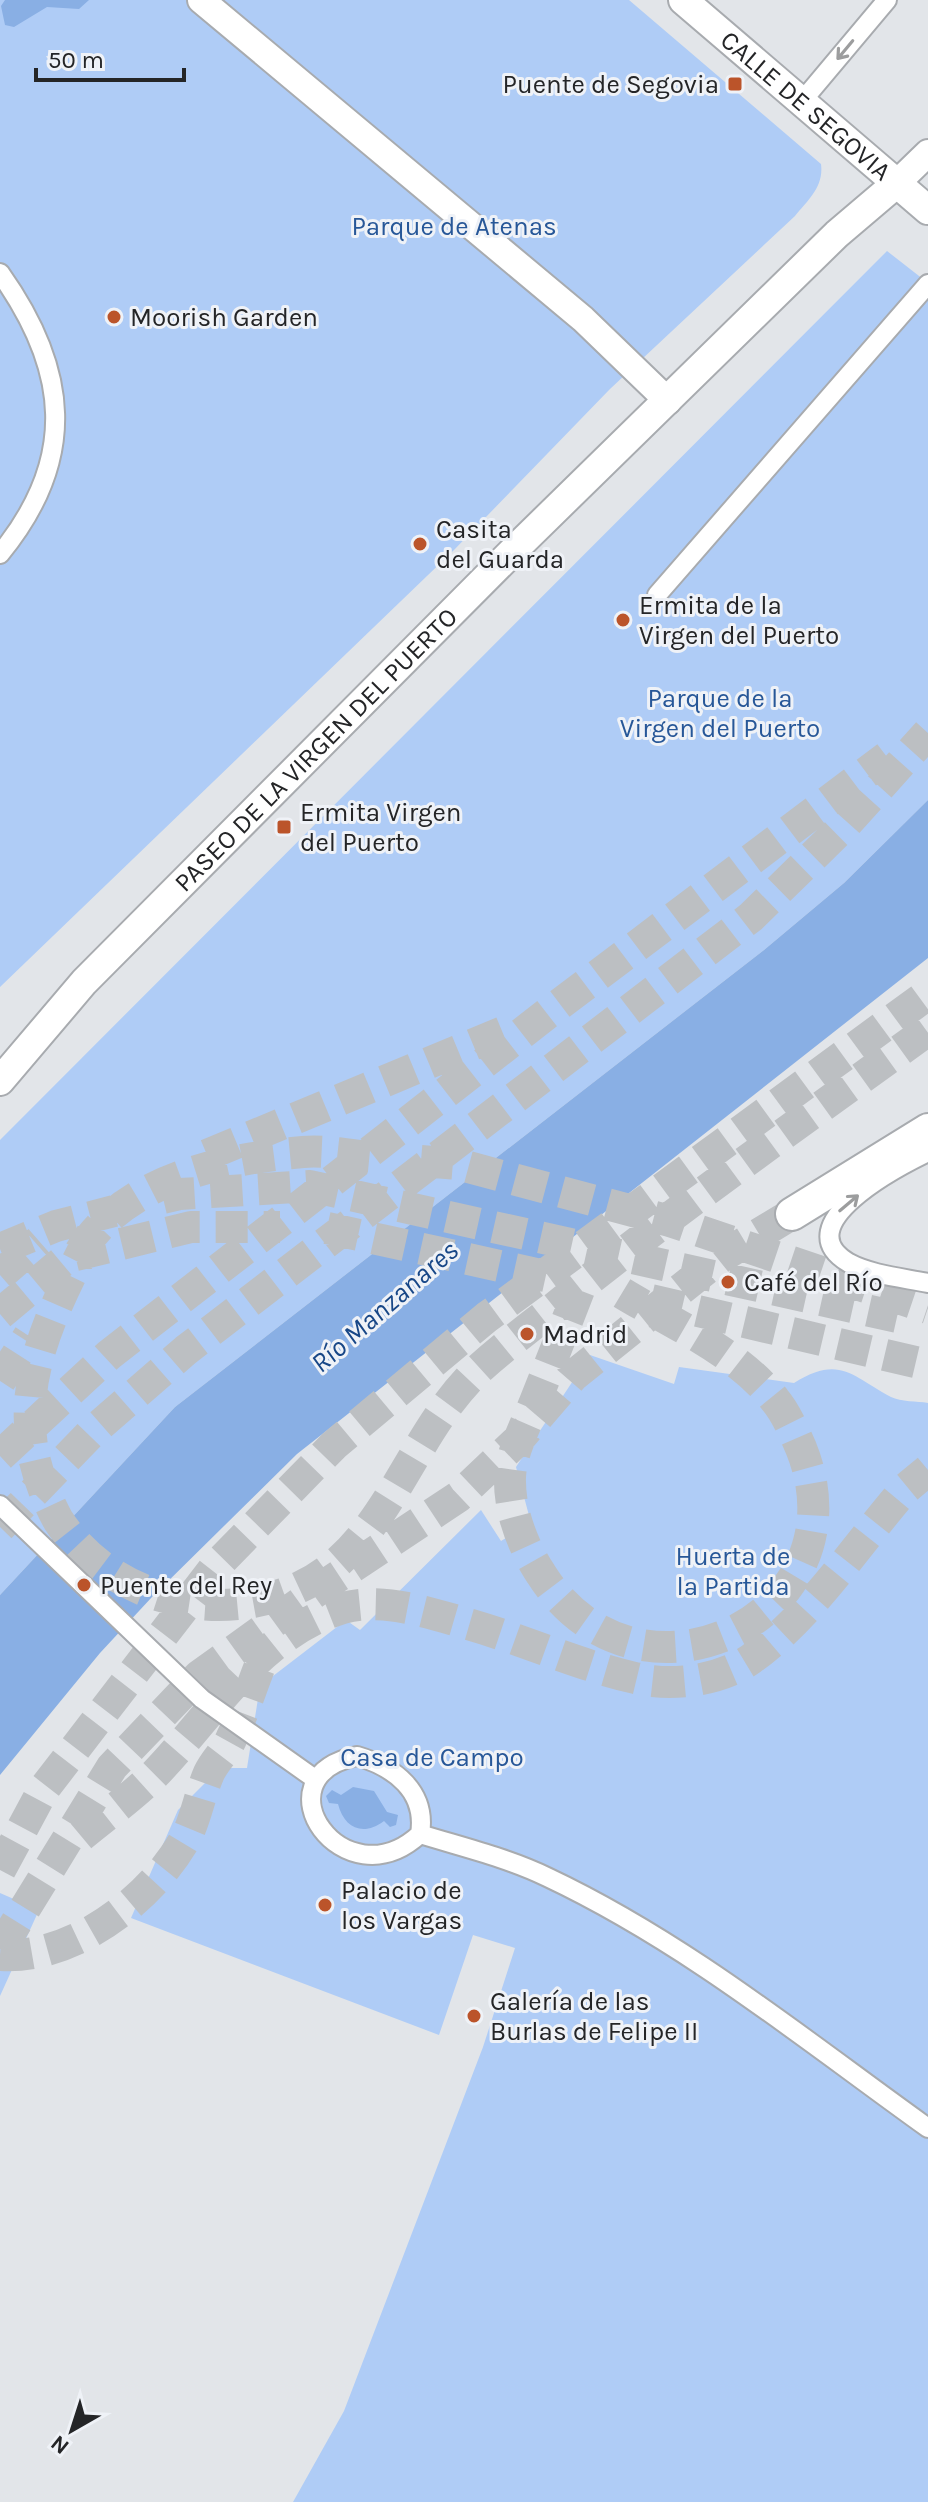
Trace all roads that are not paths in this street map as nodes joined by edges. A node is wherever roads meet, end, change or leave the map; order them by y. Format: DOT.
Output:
graph roads {
  1 [pos="201,0"];
  2 [pos="683,0"];
  3 [pos="887,0"];
  4 [pos="803,100"];
  5 [pos="928,153"];
  6 [pos="897,183"];
  7 [pos="928,210"];
  8 [pos="0,273"];
  9 [pos="928,284"];
  10 [pos="668,401"];
  11 [pos="0,554"];
  12 [pos="657,595"];
  13 [pos="84,982"];
  14 [pos="0,1052"];
  15 [pos="0,1064"];
  16 [pos="0,1081"];
  17 [pos="928,1130"];
  18 [pos="928,1152"];
  19 [pos="792,1214"];
  20 [pos="928,1283"];
  21 [pos="0,1505"];
  22 [pos="315,1779"];
  23 [pos="420,1834"];
  24 [pos="928,2128"];
  1 -- 10 [label="street"];
  2 -- 4 [label="main road, CALLE DE SEGOVIA"];
  3 -- 4 [label="street, one-way"];
  4 -- 6 [label="main road, CALLE DE SEGOVIA"];
  5 -- 6 [label="street, PASEO DE LA VIRGEN DEL PUERTO"];
  6 -- 7 [label="main road, CALLE DE SEGOVIA"];
  6 -- 10 [label="main road, PASEO DE LA VIRGEN DEL PUERTO"];
  8 -- 11 [label="street"];
  9 -- 12 [label="street"];
  10 -- 13 [label="main road, PASEO DE LA VIRGEN DEL PUERTO"];
  13 -- 14 [label="main road, PASEO DE LA VIRGEN DEL PUERTO"];
  13 -- 15 [label="street, PASEO DE LA VIRGEN DEL PUERTO"];
  13 -- 16 [label="main road, PASEO DE LA VIRGEN DEL PUERTO"];
  17 -- 19 [label="highway"];
  20 -- 18 [label="street, one-way"];
  21 -- 22 [label="street"];
  22 -- 23 [label="street"];
  22 -- 23 [label="street"];
  23 -- 24 [label="street"];
}
